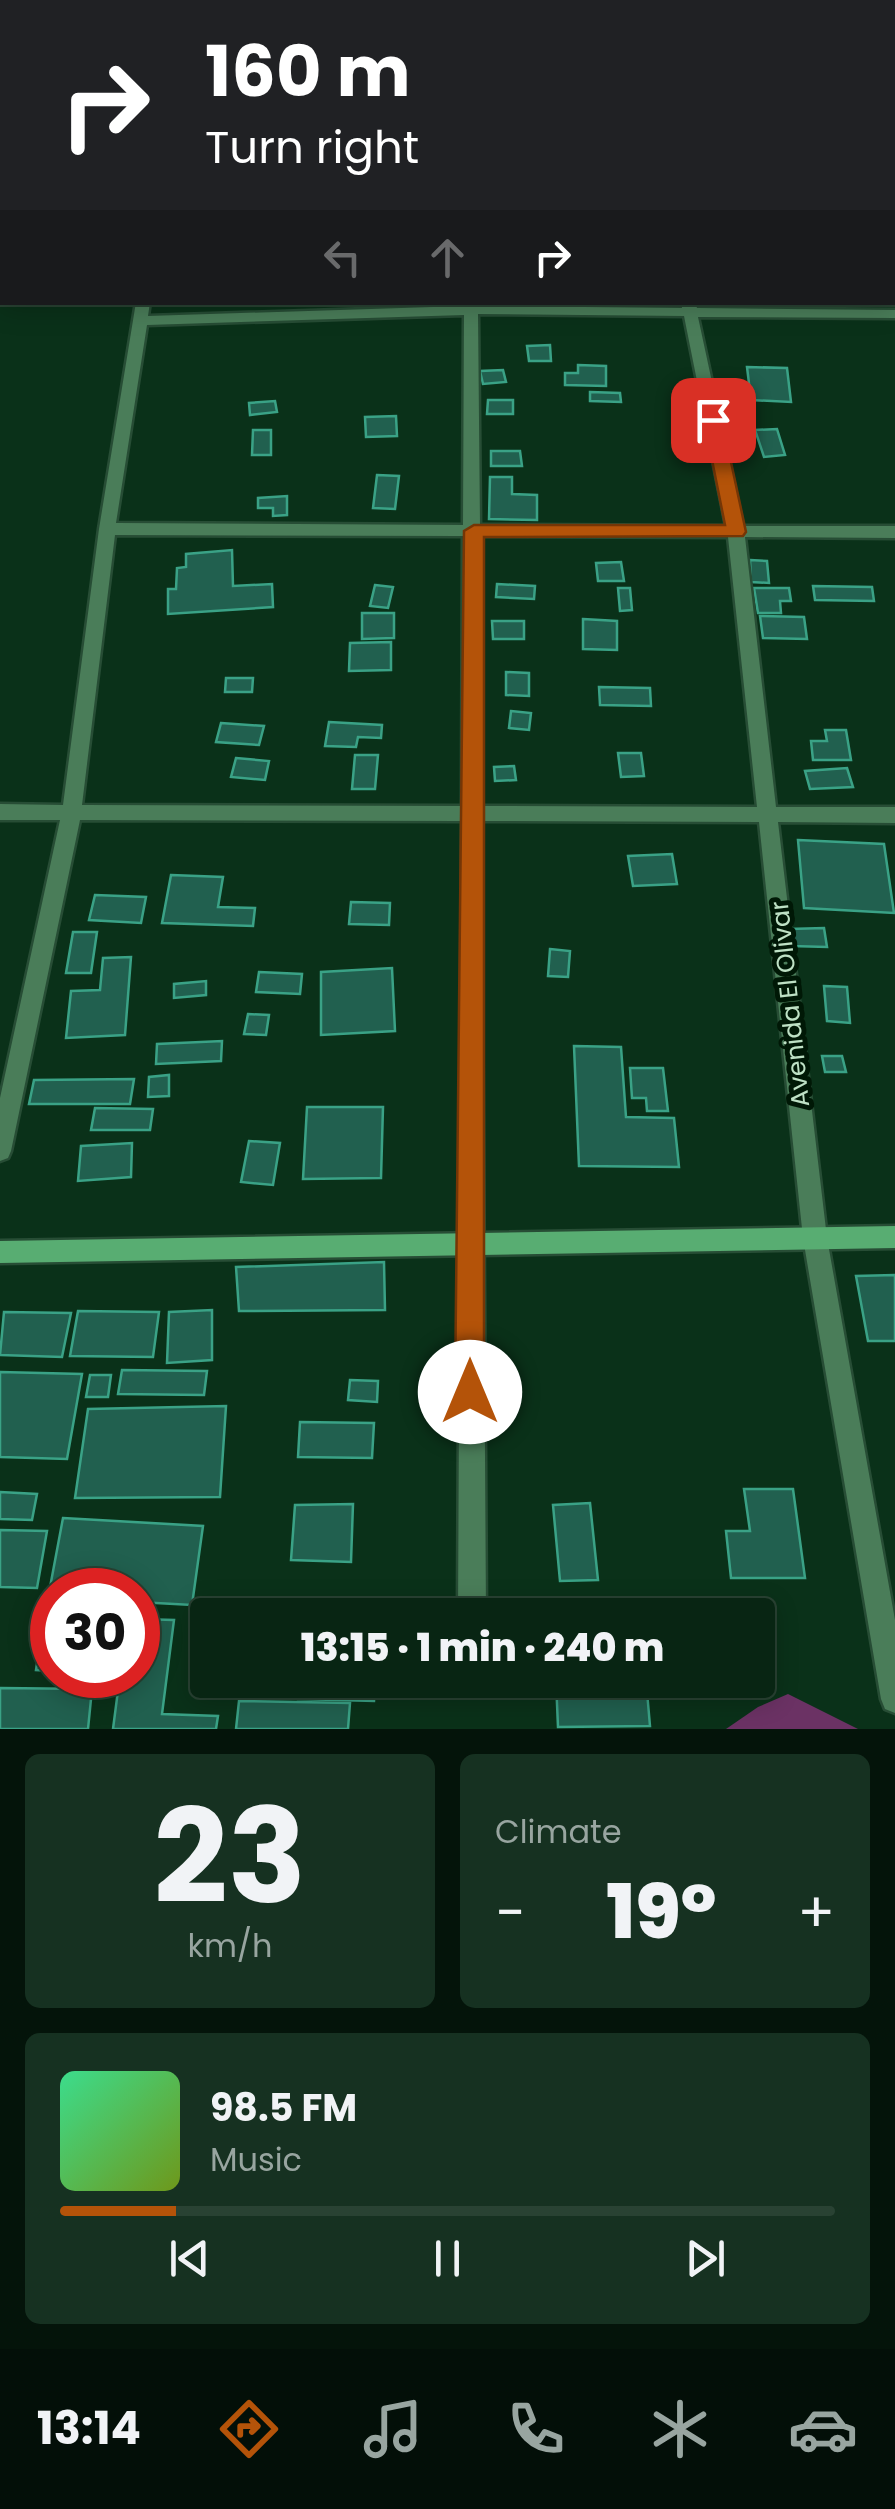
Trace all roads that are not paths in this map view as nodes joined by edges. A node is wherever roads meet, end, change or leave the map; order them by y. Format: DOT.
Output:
graph roads {
  1 [pos="471,306"];
  2 [pos="688,306"];
  3 [pos="144,312"];
  4 [pos="895,314"];
  5 [pos="107,530"];
  6 [pos="474,531"];
  7 [pos="736,532"];
  8 [pos="895,532"];
  9 [pos="72,811"];
  10 [pos="0,812"];
  11 [pos="470,814"];
  12 [pos="770,815"];
  13 [pos="895,815"];
  14 [pos="0,1151"];
  15 [pos="895,1237"];
  16 [pos="815,1238"];
  17 [pos="468,1244"];
  18 [pos="0,1252"];
  19 [pos="472,1598"];
  20 [pos="895,1699"];
  1 -- 2 [label="street"];
  1 -- 3 [label="street"];
  1 -- 6 [label="street"];
  2 -- 4 [label="street"];
  2 -- 7 [label="street, Avenida El Olivar"];
  3 -- 5 [label="street"];
  5 -- 6 [label="street"];
  5 -- 9 [label="street"];
  6 -- 7 [label="street"];
  6 -- 11 [label="street"];
  7 -- 8 [label="street"];
  7 -- 12 [label="street, Avenida El Olivar"];
  9 -- 10 [label="street"];
  9 -- 11 [label="street"];
  9 -- 14 [label="street"];
  11 -- 12 [label="street"];
  11 -- 17 [label="street"];
  12 -- 13 [label="street"];
  12 -- 16 [label="street, Avenida El Olivar"];
  15 -- 16 [label="street"];
  16 -- 17 [label="street"];
  16 -- 20 [label="street, Avenida El Olivar"];
  17 -- 18 [label="street"];
  17 -- 19 [label="street"];
}
